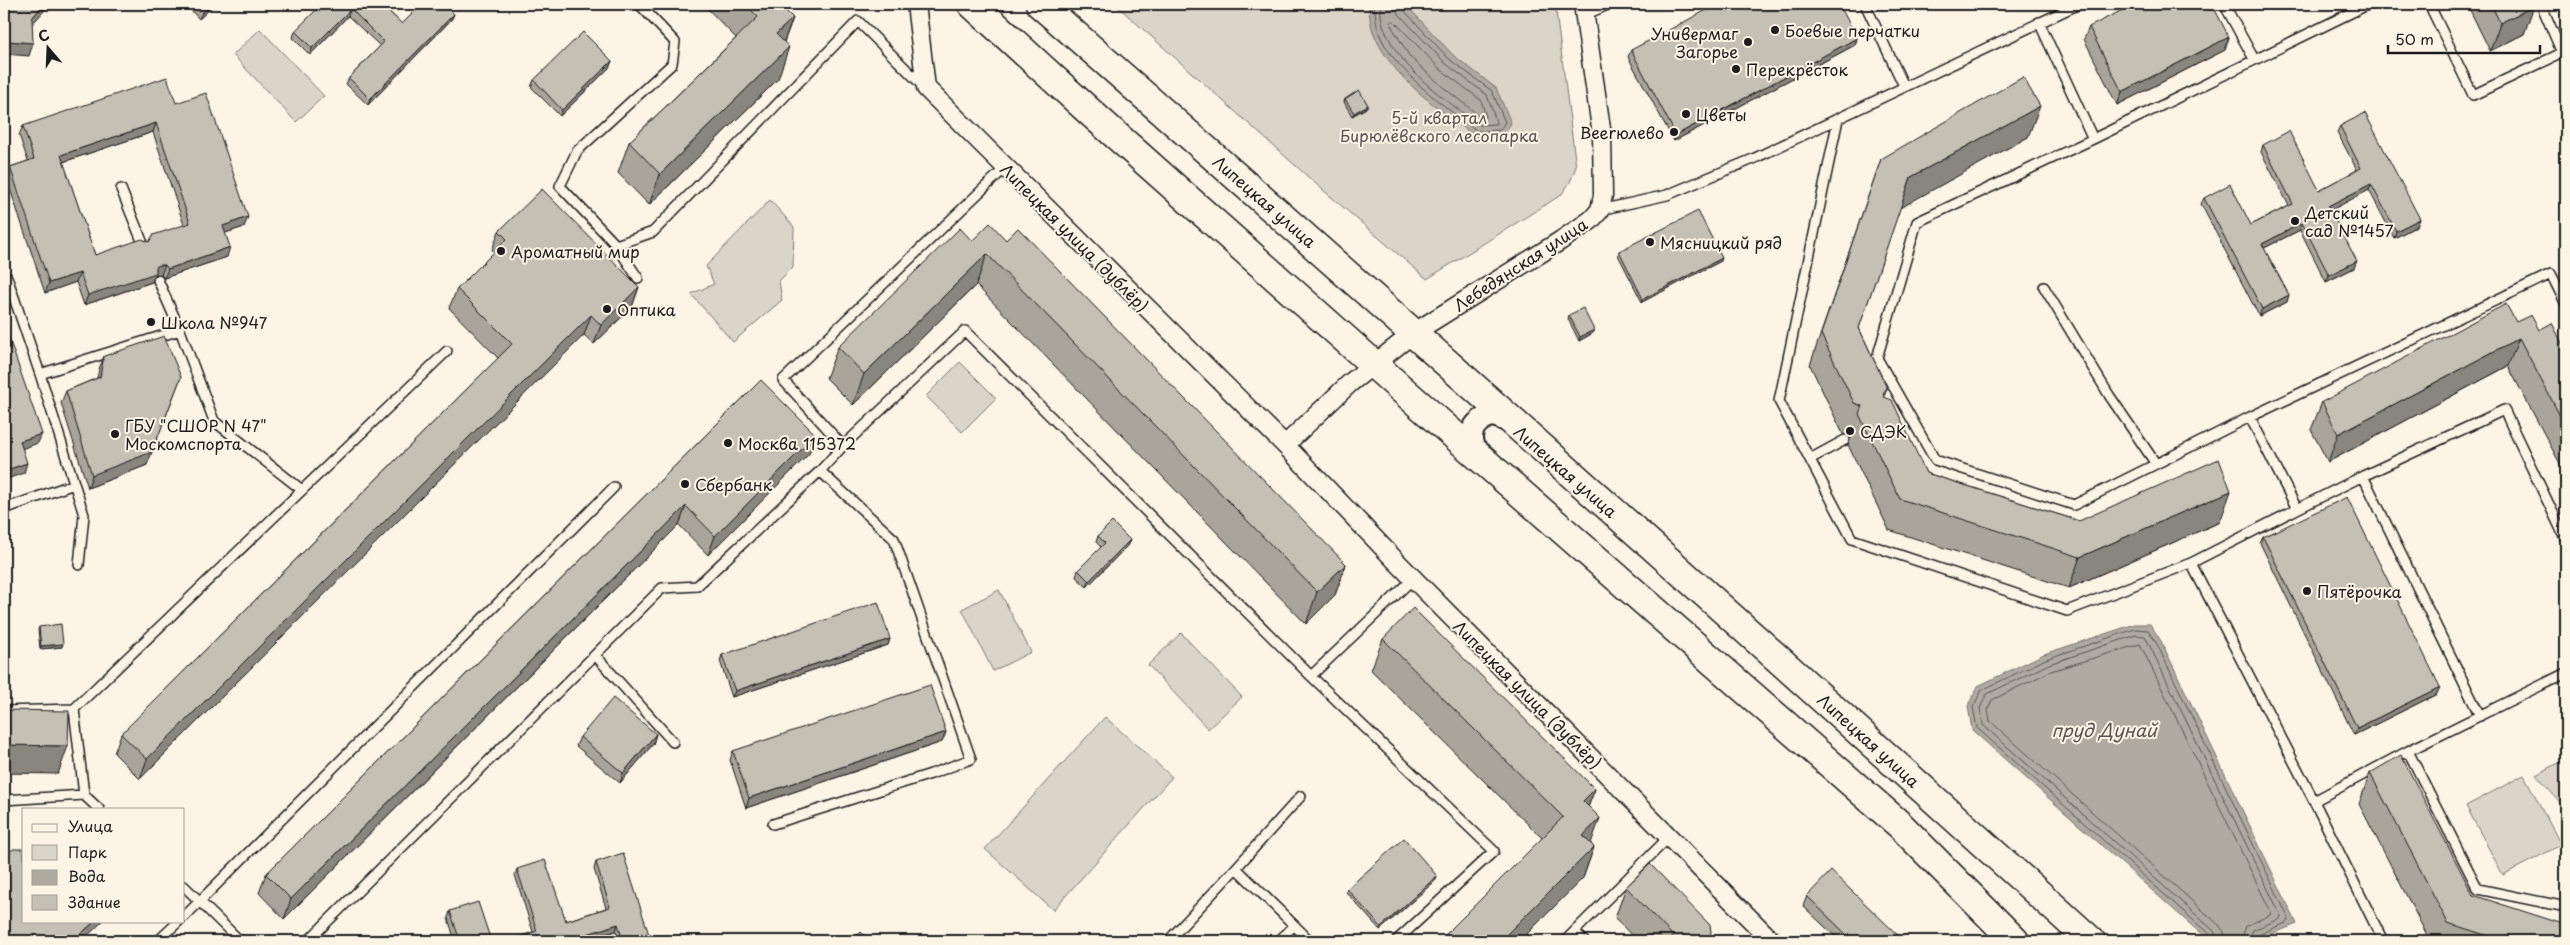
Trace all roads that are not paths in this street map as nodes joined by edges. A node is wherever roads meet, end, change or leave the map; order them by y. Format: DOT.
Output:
graph roads {
  1 [pos="639,4"];
  2 [pos="916,4"];
  3 [pos="972,4"];
  4 [pos="1040,4"];
  5 [pos="1610,4"];
  6 [pos="1865,4"];
  7 [pos="2079,4"];
  8 [pos="2224,4"];
  9 [pos="2369,4"];
  10 [pos="2429,4"];
  11 [pos="2541,4"];
  12 [pos="1584,10"];
  13 [pos="2039,22"];
  14 [pos="2254,59"];
  15 [pos="1904,86"];
  16 [pos="926,88"];
  17 [pos="1838,119"];
  18 [pos="2093,139"];
  19 [pos="1005,168"];
  20 [pos="122,190"];
  21 [pos="1600,210"];
  22 [pos="616,245"];
  23 [pos="144,246"];
  24 [pos="4,276"];
  25 [pos="638,278"];
  26 [pos="158,280"];
  27 [pos="2044,287"];
  28 [pos="2566,304"];
  29 [pos="180,330"];
  30 [pos="1414,332"];
  31 [pos="447,351"];
  32 [pos="1374,363"];
  33 [pos="40,374"];
  34 [pos="2250,417"];
  35 [pos="1510,422"];
  36 [pos="1845,440"];
  37 [pos="1285,445"];
  38 [pos="843,446"];
  39 [pos="1479,457"];
  40 [pos="1810,459"];
  41 [pos="2156,464"];
  42 [pos="820,471"];
  43 [pos="2363,476"];
  44 [pos="74,484"];
  45 [pos="614,487"];
  46 [pos="302,490"];
  47 [pos="4,509"];
  48 [pos="2297,509"];
  49 [pos="2566,540"];
  50 [pos="2191,563"];
  51 [pos="79,565"];
  52 [pos="1414,578"];
  53 [pos="595,655"];
  54 [pos="2566,673"];
  55 [pos="1310,676"];
  56 [pos="74,709"];
  57 [pos="4,711"];
  58 [pos="2480,716"];
  59 [pos="673,742"];
  60 [pos="2408,750"];
  61 [pos="84,795"];
  62 [pos="1302,796"];
  63 [pos="4,800"];
  64 [pos="2314,801"];
  65 [pos="98,808"];
  66 [pos="773,824"];
  67 [pos="1669,837"];
  68 [pos="1236,868"];
  69 [pos="185,887"];
  70 [pos="200,901"];
  71 [pos="2566,906"];
  72 [pos="2058,912"];
  73 [pos="185,916"];
  74 [pos="178,922"];
  75 [pos="1294,925"];
  76 [pos="1575,932"];
  77 [pos="158,941"];
  78 [pos="240,941"];
  79 [pos="308,941"];
  80 [pos="1168,941"];
  81 [pos="1278,941"];
  82 [pos="1310,941"];
  83 [pos="1396,941"];
  84 [pos="1565,941"];
  85 [pos="1584,941"];
  86 [pos="1772,941"];
  87 [pos="2016,941"];
  88 [pos="2091,941"];
  89 [pos="2100,941"];
  90 [pos="2383,941"];
  1 -- 22 [label="lane"];
  2 -- 16 [label="street"];
  3 -- 32 [label="main road"];
  4 -- 30 [label="main road, Липецкая улица"];
  5 -- 12 [label="lane"];
  6 -- 15 [label="lane"];
  7 -- 13 [label="lane"];
  8 -- 14 [label="lane"];
  9 -- 14 [label="lane"];
  10 -- 11 [label="lane"];
  12 -- 21 [label="street, Лебедянская улица"];
  13 -- 15 [label="lane"];
  13 -- 18 [label="lane"];
  14 -- 18 [label="lane"];
  15 -- 17 [label="lane"];
  16 -- 19 [label="street, Липецкая улица (дублёр)"];
  16 -- 22 [label="lane"];
  17 -- 21 [label="lane"];
  17 -- 40 [label="lane"];
  18 -- 41 [label="lane"];
  19 -- 37 [label="street, Липецкая улица (дублёр)"];
  19 -- 38 [label="lane"];
  20 -- 23 [label="lane"];
  21 -- 30 [label="street, Лебедянская улица"];
  22 -- 25 [label="lane"];
  24 -- 33 [label="lane"];
  26 -- 29 [label="lane"];
  27 -- 41 [label="lane"];
  28 -- 34 [label="lane"];
  29 -- 33 [label="lane"];
  29 -- 46 [label="lane"];
  30 -- 32 [label="street, Лебедянская улица"];
  30 -- 35 [label="main road, Липецкая улица"];
  31 -- 46 [label="lane"];
  32 -- 37 [label="street"];
  32 -- 39 [label="main road"];
  33 -- 44 [label="lane"];
  34 -- 41 [label="lane"];
  34 -- 48 [label="lane"];
  35 -- 39 [label="street"];
  35 -- 72 [label="main road, Липецкая улица"];
  36 -- 40 [label="lane"];
  37 -- 52 [label="street, Липецкая улица (дублёр)"];
  38 -- 42 [label="lane"];
  38 -- 55 [label="lane"];
  39 -- 87 [label="main road"];
  40 -- 50 [label="lane"];
  42 -- 53 [label="lane"];
  42 -- 66 [label="lane"];
  43 -- 48 [label="lane"];
  43 -- 49 [label="lane"];
  43 -- 58 [label="lane"];
  44 -- 47 [label="lane"];
  44 -- 51 [label="lane"];
  45 -- 70 [label="lane"];
  46 -- 56 [label="lane"];
  48 -- 50 [label="lane"];
  50 -- 64 [label="lane"];
  52 -- 55 [label="lane"];
  52 -- 67 [label="street, Липецкая улица (дублёр)"];
  53 -- 59 [label="lane"];
  53 -- 79 [label="lane"];
  54 -- 58 [label="lane"];
  55 -- 83 [label="lane"];
  56 -- 57 [label="lane"];
  56 -- 61 [label="lane"];
  58 -- 60 [label="lane"];
  60 -- 64 [label="lane"];
  60 -- 71 [label="lane"];
  61 -- 63 [label="lane"];
  61 -- 65 [label="lane"];
  62 -- 68 [label="lane"];
  64 -- 90 [label="lane"];
  67 -- 76 [label="lane"];
  67 -- 86 [label="street, Липецкая улица (дублёр)"];
  68 -- 75 [label="lane"];
  68 -- 80 [label="lane"];
  69 -- 70 [label="lane"];
  70 -- 73 [label="lane"];
  70 -- 78 [label="lane"];
  72 -- 88 [label="main road, Липецкая улица"];
  72 -- 89 [label="street"];
  74 -- 77 [label="lane"];
  75 -- 81 [label="lane"];
  75 -- 82 [label="lane"];
  76 -- 84 [label="lane"];
  76 -- 85 [label="lane"];
}
